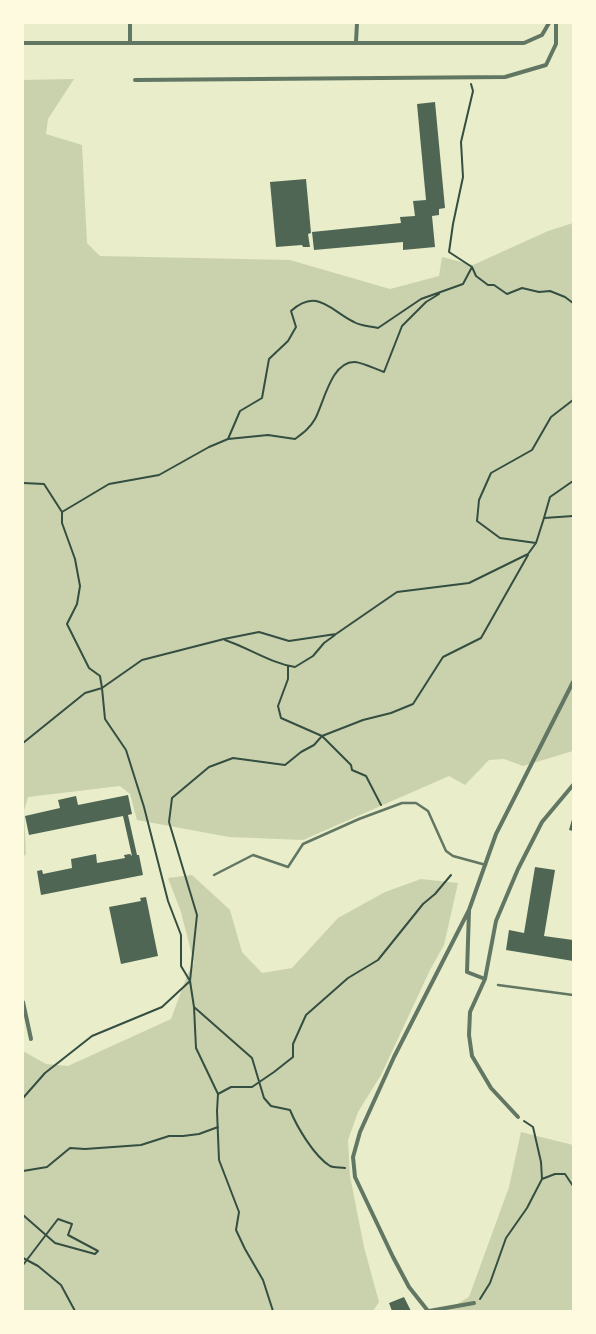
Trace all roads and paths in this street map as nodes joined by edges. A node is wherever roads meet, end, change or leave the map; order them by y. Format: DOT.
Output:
graph roads {
  1 [pos="130,23"];
  2 [pos="357,23"];
  3 [pos="549,23"];
  4 [pos="556,23"];
  5 [pos="130,42"];
  6 [pos="356,42"];
  7 [pos="23,43"];
  8 [pos="470,78"];
  9 [pos="135,80"];
  10 [pos="472,267"];
  11 [pos="442,292"];
  12 [pos="573,303"];
  13 [pos="573,400"];
  14 [pos="228,439"];
  15 [pos="573,481"];
  16 [pos="23,482"];
  17 [pos="62,512"];
  18 [pos="573,516"];
  19 [pos="544,518"];
  20 [pos="536,543"];
  21 [pos="528,554"];
  22 [pos="336,634"];
  23 [pos="224,639"];
  24 [pos="288,666"];
  25 [pos="573,682"];
  26 [pos="102,688"];
  27 [pos="322,736"];
  28 [pos="23,744"];
  29 [pos="573,785"];
  30 [pos="383,810"];
  31 [pos="487,865"];
  32 [pos="214,875"];
  33 [pos="451,875"];
  34 [pos="469,910"];
  35 [pos="485,978"];
  36 [pos="190,982"];
  37 [pos="498,985"];
  38 [pos="573,995"];
  39 [pos="23,1002"];
  40 [pos="194,1008"];
  41 [pos="31,1039"];
  42 [pos="260,1082"];
  43 [pos="218,1094"];
  44 [pos="23,1098"];
  45 [pos="518,1117"];
  46 [pos="218,1127"];
  47 [pos="345,1168"];
  48 [pos="23,1171"];
  49 [pos="542,1178"];
  50 [pos="573,1186"];
  51 [pos="23,1215"];
  52 [pos="23,1258"];
  53 [pos="27,1261"];
  54 [pos="23,1265"];
  55 [pos="474,1303"];
  56 [pos="75,1311"];
  57 [pos="274,1311"];
  58 [pos="428,1311"];
  1 -- 5 [label="street"];
  2 -- 6 [label="street"];
  3 -- 6 [label="street"];
  4 -- 8 [label="street"];
  5 -- 6 [label="street"];
  5 -- 7 [label="street"];
  8 -- 9 [label="street"];
  8 -- 10 [label="path"];
  10 -- 11 [label="path"];
  10 -- 12 [label="path"];
  11 -- 14 [label="path"];
  11 -- 14 [label="path"];
  13 -- 20 [label="path"];
  14 -- 17 [label="path"];
  15 -- 19 [label="path"];
  16 -- 17 [label="path"];
  17 -- 26 [label="path"];
  18 -- 19 [label="path"];
  19 -- 20 [label="path"];
  20 -- 21 [label="path"];
  21 -- 22 [label="path"];
  21 -- 27 [label="path"];
  22 -- 23 [label="path"];
  22 -- 24 [label="path"];
  23 -- 24 [label="path"];
  23 -- 26 [label="path"];
  24 -- 27 [label="path"];
  25 -- 31 [label="street"];
  26 -- 28 [label="path"];
  26 -- 36 [label="path"];
  27 -- 30 [label="path"];
  27 -- 36 [label="path"];
  29 -- 35 [label="street"];
  30 -- 31 [label="lane"];
  30 -- 32 [label="lane"];
  31 -- 34 [label="street"];
  33 -- 42 [label="path"];
  34 -- 35 [label="street"];
  34 -- 58 [label="street"];
  35 -- 45 [label="street"];
  36 -- 40 [label="path"];
  36 -- 44 [label="path"];
  37 -- 38 [label="lane"];
  39 -- 41 [label="street"];
  40 -- 42 [label="path"];
  40 -- 43 [label="path"];
  42 -- 43 [label="path"];
  42 -- 47 [label="path"];
  43 -- 46 [label="path"];
  45 -- 49 [label="path"];
  46 -- 48 [label="path"];
  46 -- 57 [label="path"];
  49 -- 50 [label="path"];
  49 -- 55 [label="path"];
  51 -- 53 [label="path"];
  52 -- 53 [label="path"];
  53 -- 54 [label="path"];
  53 -- 56 [label="path"];
  55 -- 58 [label="street"];
}
